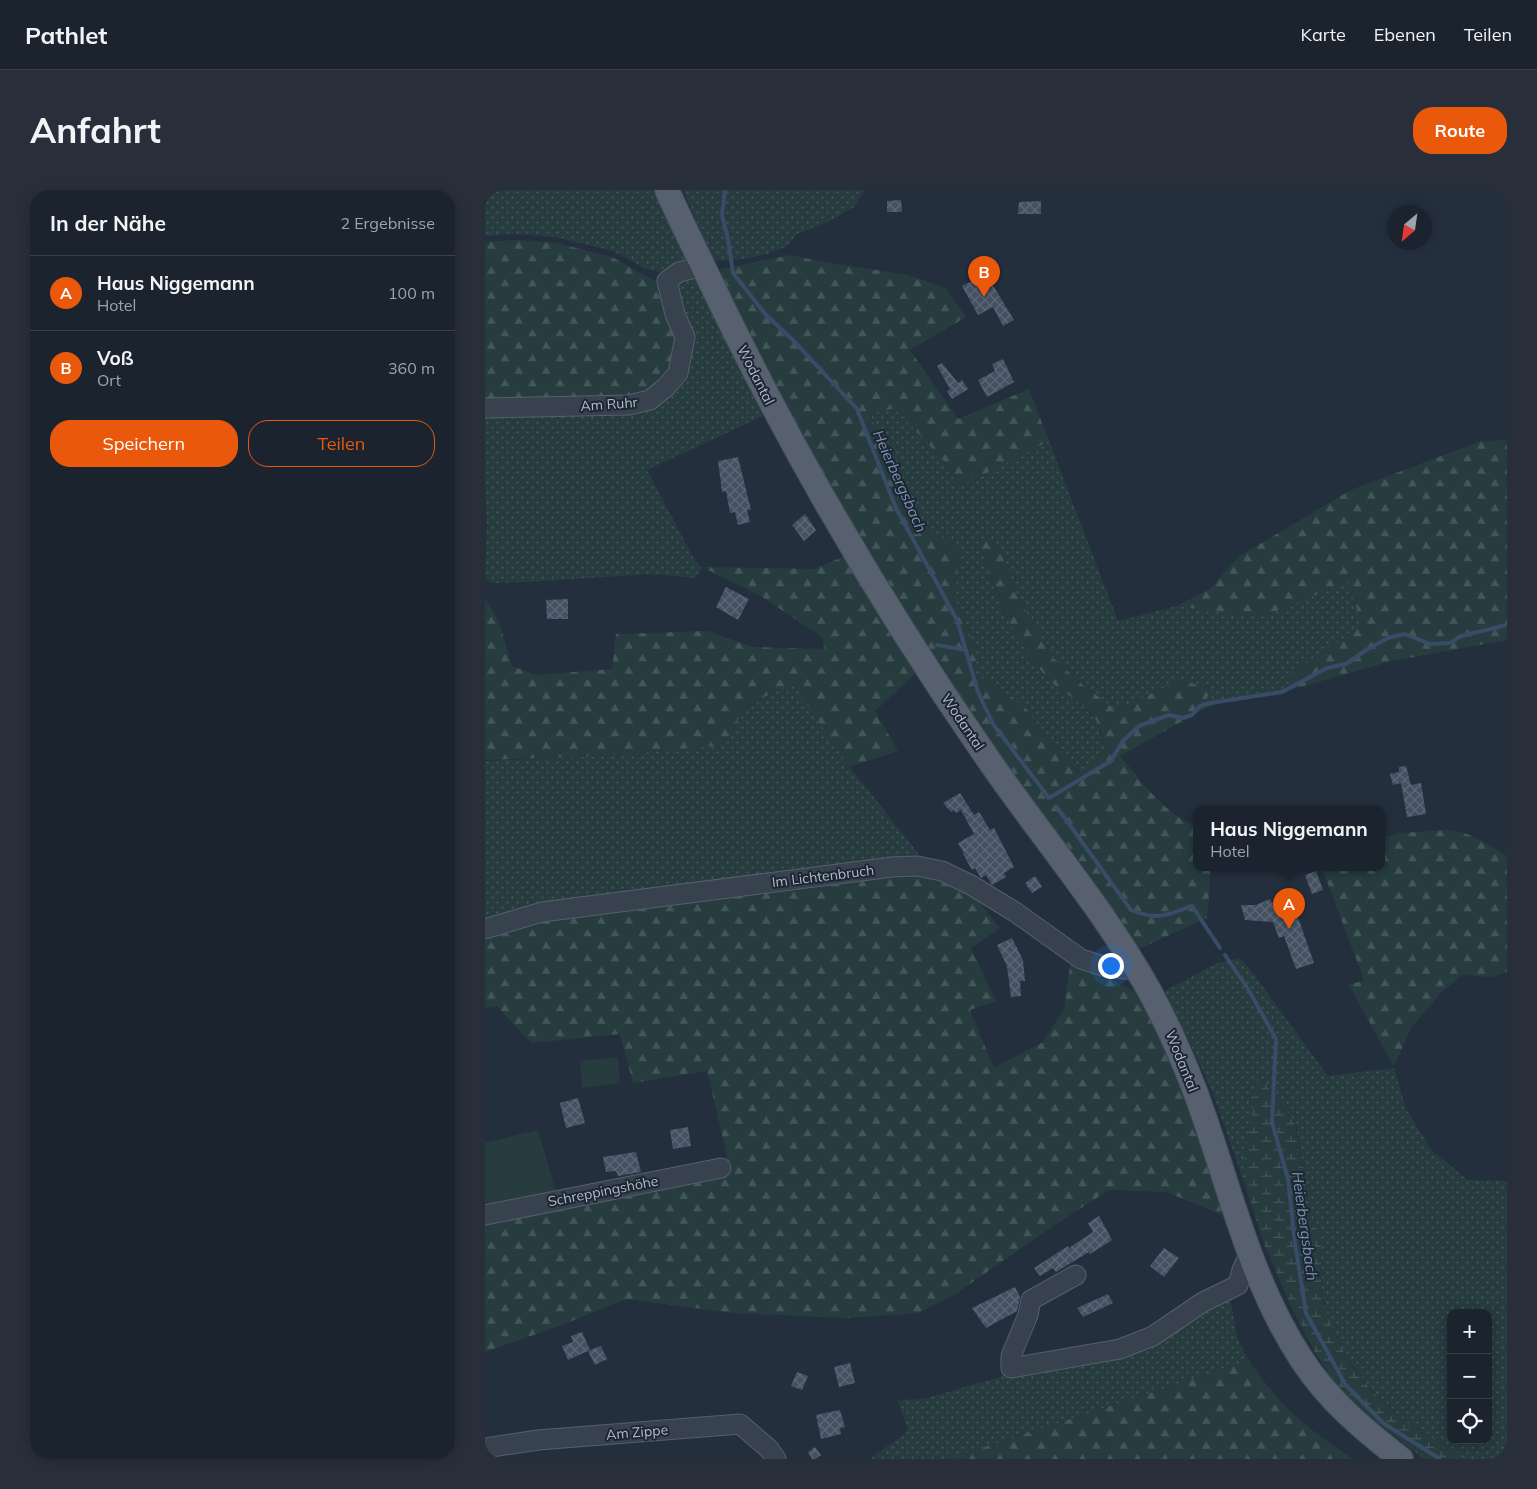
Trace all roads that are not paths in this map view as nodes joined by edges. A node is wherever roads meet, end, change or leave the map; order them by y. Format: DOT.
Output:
graph roads {
  1 [pos="667,190"];
  2 [pos="703,266"];
  3 [pos="485,408"];
  4 [pos="485,929"];
  5 [pos="1137,969"];
  6 [pos="721,1168"];
  7 [pos="485,1215"];
  8 [pos="1249,1255"];
  9 [pos="1076,1275"];
  10 [pos="485,1448"];
  11 [pos="776,1459"];
  12 [pos="1401,1459"];
  1 -- 2 [label="main road, Wodantal"];
  2 -- 3 [label="street, Am Ruhr"];
  2 -- 5 [label="main road, Wodantal"];
  4 -- 5 [label="street, Im Lichtenbruch"];
  5 -- 8 [label="main road, Wodantal"];
  6 -- 7 [label="street, Schreppingshöhe"];
  8 -- 9 [label="street"];
  8 -- 12 [label="main road, Wodantal"];
  10 -- 11 [label="street, Am Zippe"];
}
